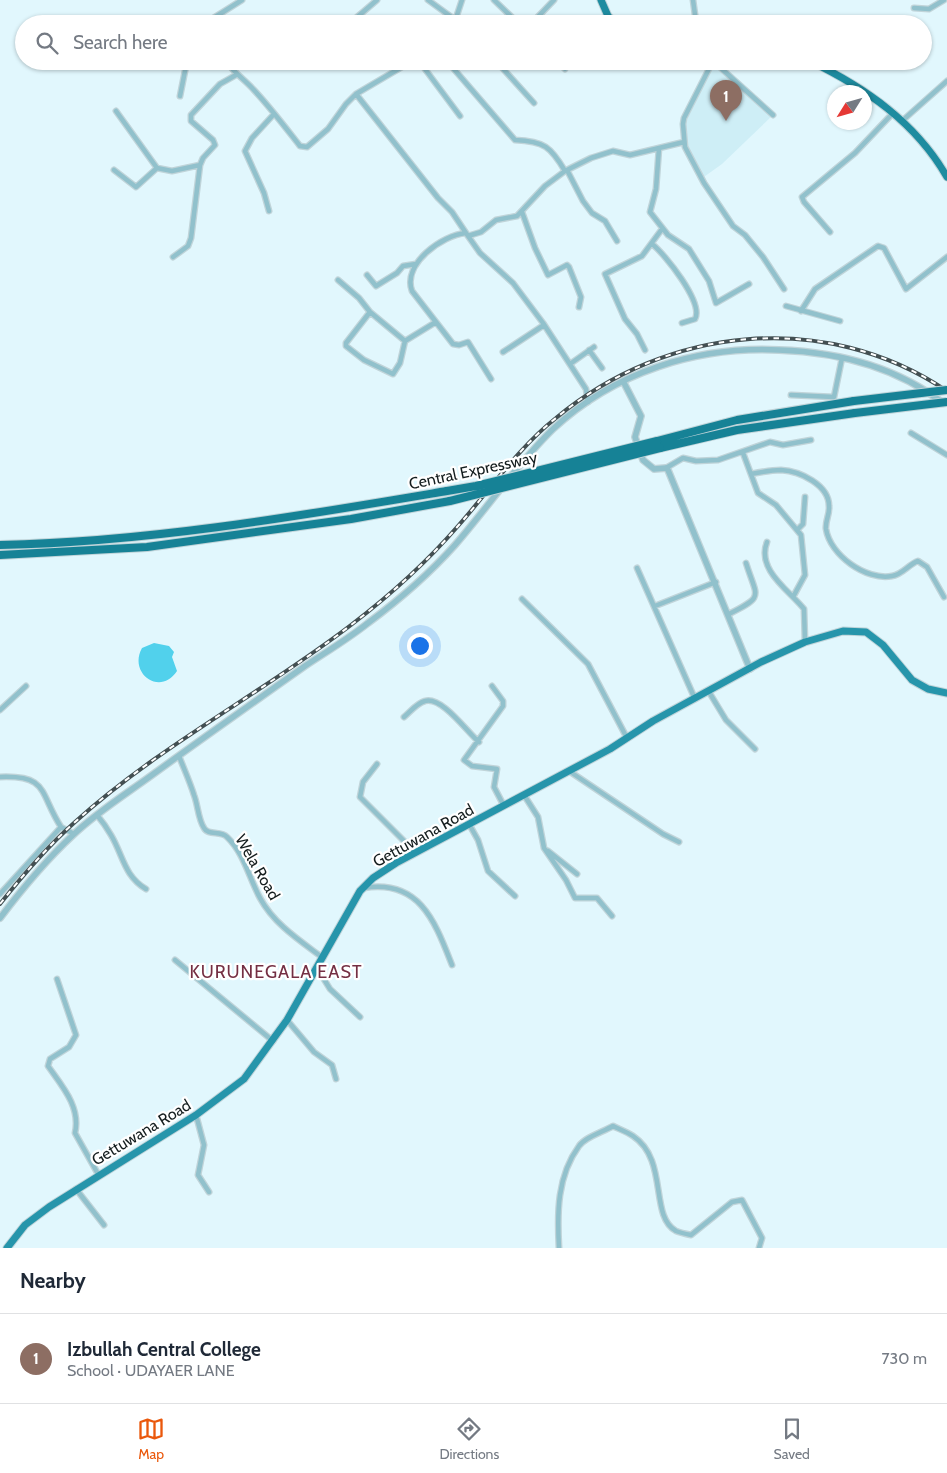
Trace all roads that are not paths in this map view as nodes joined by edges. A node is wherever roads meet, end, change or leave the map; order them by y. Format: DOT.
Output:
graph roads {
  1 [pos="242,0"];
  2 [pos="376,0"];
  3 [pos="428,0"];
  4 [pos="462,0"];
  5 [pos="494,0"];
  6 [pos="554,0"];
  7 [pos="601,0"];
  8 [pos="693,0"];
  9 [pos="944,0"];
  10 [pos="914,8"];
  11 [pos="218,15"];
  12 [pos="359,15"];
  13 [pos="451,15"];
  14 [pos="457,15"];
  15 [pos="510,15"];
  16 [pos="540,15"];
  17 [pos="608,15"];
  18 [pos="695,15"];
  19 [pos="184,70"];
  20 [pos="232,70"];
  21 [pos="397,70"];
  22 [pos="427,70"];
  23 [pos="455,70"];
  24 [pos="504,70"];
  25 [pos="708,70"];
  26 [pos="723,70"];
  27 [pos="827,70"];
  28 [pos="236,75"];
  29 [pos="947,81"];
  30 [pos="356,94"];
  31 [pos="180,96"];
  32 [pos="534,103"];
  33 [pos="116,111"];
  34 [pos="893,113"];
  35 [pos="274,114"];
  36 [pos="773,115"];
  37 [pos="460,116"];
  38 [pos="902,121"];
  39 [pos="684,142"];
  40 [pos="659,148"];
  41 [pos="200,165"];
  42 [pos="157,168"];
  43 [pos="114,170"];
  44 [pos="566,171"];
  45 [pos="947,177"];
  46 [pos="269,211"];
  47 [pos="522,212"];
  48 [pos="662,229"];
  49 [pos="830,232"];
  50 [pos="467,235"];
  51 [pos="617,241"];
  52 [pos="652,244"];
  53 [pos="173,257"];
  54 [pos="947,257"];
  55 [pos="416,264"];
  56 [pos="367,276"];
  57 [pos="338,280"];
  58 [pos="749,284"];
  59 [pos="784,289"];
  60 [pos="786,306"];
  61 [pos="579,307"];
  62 [pos="800,311"];
  63 [pos="370,312"];
  64 [pos="840,321"];
  65 [pos="436,322"];
  66 [pos="682,323"];
  67 [pos="544,325"];
  68 [pos="405,341"];
  69 [pos="645,350"];
  70 [pos="503,352"];
  71 [pos="842,358"];
  72 [pos="570,364"];
  73 [pos="602,368"];
  74 [pos="491,379"];
  75 [pos="622,381"];
  76 [pos="947,390"];
  77 [pos="791,395"];
  78 [pos="588,402"];
  79 [pos="947,404"];
  80 [pos="910,433"];
  81 [pos="811,440"];
  82 [pos="658,444"];
  83 [pos="743,452"];
  84 [pos="947,455"];
  85 [pos="666,468"];
  86 [pos="751,474"];
  87 [pos="805,497"];
  88 [pos="798,529"];
  89 [pos="767,542"];
  90 [pos="0,545"];
  91 [pos="0,555"];
  92 [pos="13,556"];
  93 [pos="0,560"];
  94 [pos="746,563"];
  95 [pos="637,568"];
  96 [pos="716,582"];
  97 [pos="793,597"];
  98 [pos="944,597"];
  99 [pos="522,599"];
  100 [pos="655,606"];
  101 [pos="729,614"];
  102 [pos="805,642"];
  103 [pos="750,669"];
  104 [pos="26,686"];
  105 [pos="492,686"];
  106 [pos="709,692"];
  107 [pos="947,693"];
  108 [pos="695,699"];
  109 [pos="0,710"];
  110 [pos="404,717"];
  111 [pos="627,738"];
  112 [pos="479,742"];
  113 [pos="755,749"];
  114 [pos="179,756"];
  115 [pos="377,764"];
  116 [pos="569,770"];
  117 [pos="0,777"];
  118 [pos="524,795"];
  119 [pos="504,806"];
  120 [pos="97,815"];
  121 [pos="469,824"];
  122 [pos="61,827"];
  123 [pos="74,834"];
  124 [pos="679,842"];
  125 [pos="546,850"];
  126 [pos="415,852"];
  127 [pos="577,874"];
  128 [pos="362,888"];
  129 [pos="146,889"];
  130 [pos="0,894"];
  131 [pos="515,896"];
  132 [pos="612,916"];
  133 [pos="0,918"];
  134 [pos="323,958"];
  135 [pos="175,960"];
  136 [pos="452,965"];
  137 [pos="317,968"];
  138 [pos="56,979"];
  139 [pos="360,1017"];
  140 [pos="287,1020"];
  141 [pos="273,1041"];
  142 [pos="336,1080"];
  143 [pos="196,1115"];
  144 [pos="98,1174"];
  145 [pos="76,1188"];
  146 [pos="208,1192"];
  147 [pos="104,1225"];
  148 [pos="8,1248"];
  149 [pos="558,1248"];
  150 [pos="760,1248"];
  1 -- 11 [label="street"];
  2 -- 12 [label="street"];
  3 -- 13 [label="street"];
  4 -- 14 [label="street"];
  5 -- 15 [label="street"];
  6 -- 16 [label="street"];
  7 -- 17 [label="highway"];
  8 -- 18 [label="street"];
  9 -- 10 [label="street"];
  19 -- 31 [label="street"];
  20 -- 28 [label="street"];
  21 -- 30 [label="street"];
  22 -- 37 [label="street"];
  23 -- 44 [label="street"];
  24 -- 32 [label="street"];
  25 -- 39 [label="street"];
  26 -- 36 [label="street"];
  27 -- 34 [label="highway"];
  28 -- 35 [label="street"];
  28 -- 41 [label="street"];
  29 -- 38 [label="street"];
  30 -- 35 [label="street"];
  30 -- 50 [label="street"];
  33 -- 42 [label="street"];
  34 -- 38 [label="highway"];
  34 -- 49 [label="street"];
  35 -- 46 [label="street"];
  38 -- 45 [label="highway"];
  39 -- 40 [label="street"];
  39 -- 59 [label="street"];
  40 -- 44 [label="street"];
  40 -- 48 [label="street"];
  41 -- 42 [label="street"];
  41 -- 53 [label="street"];
  42 -- 43 [label="street"];
  44 -- 47 [label="street"];
  44 -- 51 [label="street"];
  47 -- 50 [label="street"];
  47 -- 61 [label="street"];
  48 -- 52 [label="street"];
  48 -- 58 [label="street"];
  50 -- 55 [label="street"];
  50 -- 67 [label="street"];
  52 -- 66 [label="street"];
  52 -- 69 [label="street"];
  54 -- 62 [label="street"];
  55 -- 56 [label="street"];
  55 -- 65 [label="street"];
  57 -- 63 [label="street"];
  60 -- 62 [label="street"];
  62 -- 64 [label="street"];
  63 -- 68 [label="street"];
  63 -- 68 [label="street"];
  65 -- 68 [label="street"];
  65 -- 74 [label="street"];
  67 -- 70 [label="street"];
  67 -- 72 [label="street"];
  71 -- 75 [label="street"];
  71 -- 77 [label="street"];
  71 -- 79 [label="street"];
  72 -- 73 [label="street"];
  72 -- 78 [label="street"];
  75 -- 78 [label="street"];
  75 -- 85 [label="street"];
  76 -- 82 [label="highway, Central Expressway, bridge"];
  78 -- 114 [label="street"];
  79 -- 82 [label="highway, Central Expressway, bridge"];
  80 -- 84 [label="street"];
  81 -- 83 [label="street"];
  82 -- 90 [label="highway, Central Expressway, bridge"];
  82 -- 92 [label="highway, Central Expressway, bridge"];
  83 -- 85 [label="street"];
  83 -- 86 [label="street"];
  85 -- 96 [label="street"];
  86 -- 88 [label="street"];
  86 -- 98 [label="street"];
  87 -- 88 [label="street"];
  88 -- 97 [label="street"];
  89 -- 97 [label="street"];
  91 -- 92 [label="highway, Central Expressway"];
  92 -- 93 [label="highway"];
  94 -- 101 [label="street"];
  95 -- 100 [label="street"];
  96 -- 100 [label="street"];
  96 -- 101 [label="street"];
  97 -- 102 [label="street"];
  99 -- 111 [label="street"];
  100 -- 108 [label="street"];
  101 -- 103 [label="street"];
  102 -- 103 [label="main road, Gettuwana Road"];
  102 -- 107 [label="main road, Gettuwana Road"];
  103 -- 106 [label="main road, Gettuwana Road"];
  104 -- 109 [label="street"];
  105 -- 112 [label="street"];
  106 -- 108 [label="main road, Gettuwana Road"];
  106 -- 113 [label="street"];
  108 -- 111 [label="main road, Gettuwana Road"];
  110 -- 112 [label="street"];
  111 -- 116 [label="main road, Gettuwana Road"];
  112 -- 119 [label="street"];
  114 -- 120 [label="street"];
  114 -- 134 [label="street, Wela Road"];
  115 -- 126 [label="street"];
  116 -- 118 [label="main road, Gettuwana Road"];
  116 -- 124 [label="street"];
  117 -- 122 [label="street"];
  118 -- 119 [label="main road, Gettuwana Road"];
  118 -- 125 [label="street"];
  119 -- 121 [label="main road, Gettuwana Road"];
  120 -- 123 [label="street"];
  120 -- 129 [label="street"];
  121 -- 126 [label="main road, Gettuwana Road"];
  121 -- 131 [label="street"];
  122 -- 123 [label="street"];
  122 -- 130 [label="street"];
  123 -- 133 [label="street"];
  125 -- 127 [label="street"];
  125 -- 132 [label="street"];
  126 -- 128 [label="main road, Gettuwana Road"];
  128 -- 134 [label="main road, Gettuwana Road"];
  128 -- 136 [label="street"];
  134 -- 137 [label="main road, Gettuwana Road"];
  135 -- 141 [label="street"];
  137 -- 139 [label="street"];
  137 -- 140 [label="main road, Gettuwana Road"];
  138 -- 144 [label="street"];
  140 -- 141 [label="main road, Gettuwana Road"];
  140 -- 142 [label="street"];
  141 -- 143 [label="main road, Gettuwana Road"];
  143 -- 144 [label="main road, Gettuwana Road"];
  143 -- 146 [label="street"];
  144 -- 145 [label="main road, Gettuwana Road"];
  145 -- 147 [label="street"];
  145 -- 148 [label="main road, Gettuwana Road"];
  149 -- 150 [label="street"];
}
